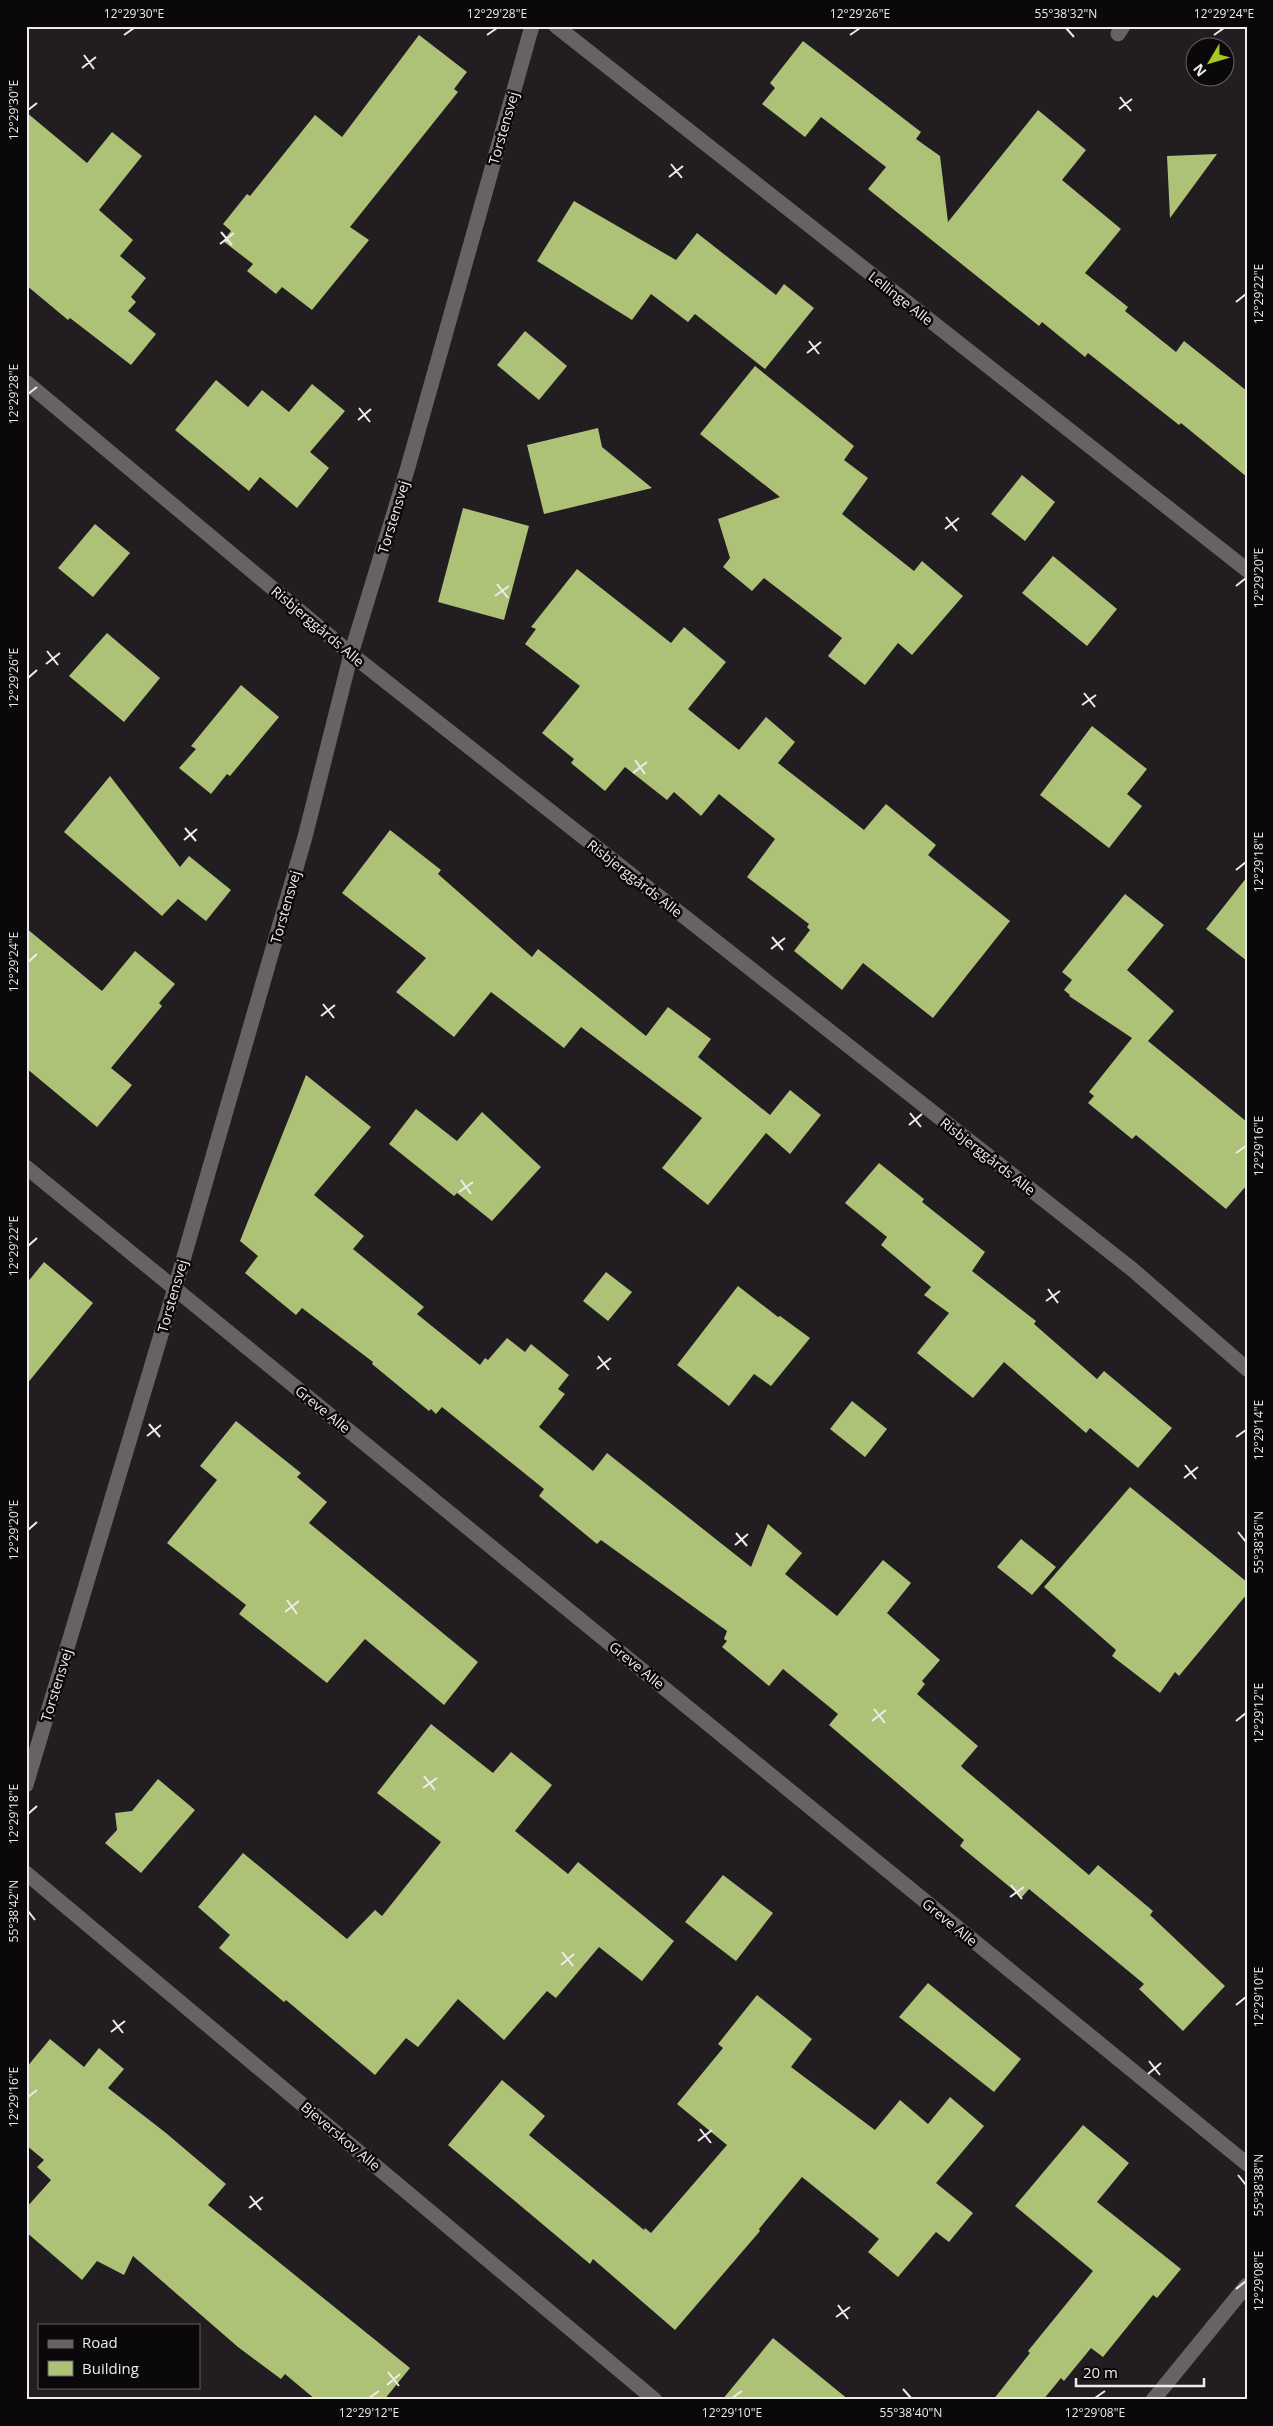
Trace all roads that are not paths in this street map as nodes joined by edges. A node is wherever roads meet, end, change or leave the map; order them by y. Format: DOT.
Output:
graph roads {
  1 [pos="532,26"];
  2 [pos="556,26"];
  3 [pos="26,382"];
  4 [pos="1247,570"];
  5 [pos="351,654"];
  6 [pos="26,1167"];
  7 [pos="175,1288"];
  8 [pos="1247,1369"];
  9 [pos="26,1785"];
  10 [pos="26,1873"];
  11 [pos="1247,2164"];
  12 [pos="1247,2285"];
  13 [pos="655,2400"];
  14 [pos="1153,2400"];
  1 -- 5 [label="street, Torstensvej"];
  2 -- 4 [label="street, Lellinge Alle"];
  3 -- 5 [label="street, Risbjerggårds Alle"];
  5 -- 7 [label="street, Torstensvej"];
  5 -- 8 [label="street, Risbjerggårds Alle"];
  6 -- 7 [label="street, Greve Alle"];
  7 -- 9 [label="street, Torstensvej"];
  7 -- 11 [label="street, Greve Alle"];
  10 -- 13 [label="street, Bjeverskov Alle"];
  12 -- 14 [label="street"];
}
